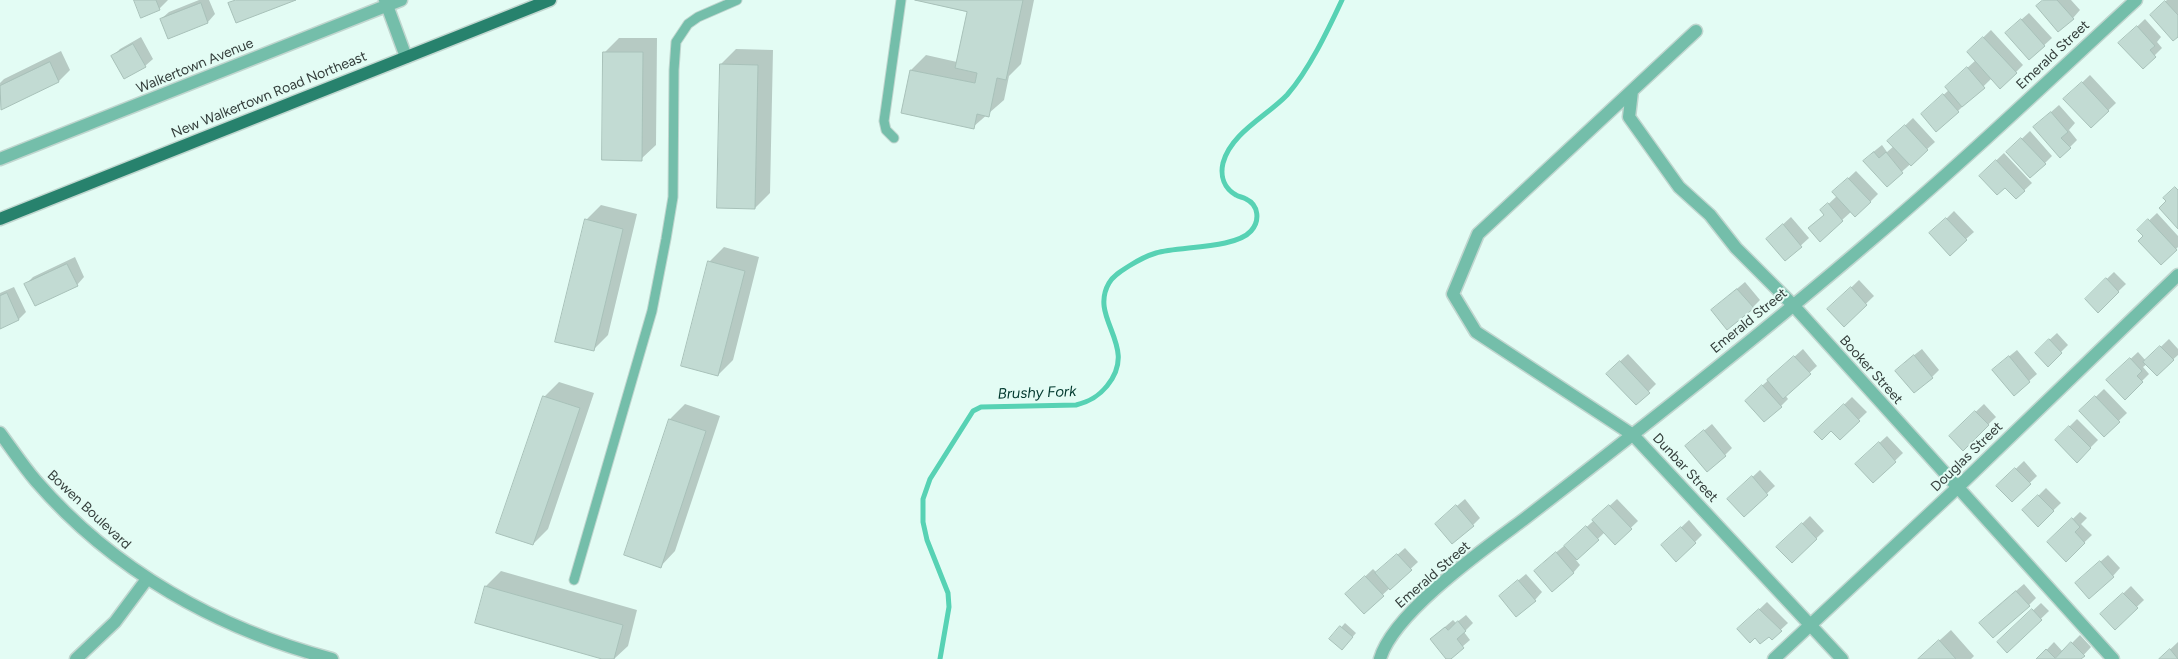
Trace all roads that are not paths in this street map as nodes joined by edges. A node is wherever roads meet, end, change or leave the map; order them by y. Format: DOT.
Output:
graph roads {
  1 [pos="401,0"];
  2 [pos="550,0"];
  3 [pos="737,0"];
  4 [pos="901,0"];
  5 [pos="2136,0"];
  6 [pos="387,3"];
  7 [pos="1696,31"];
  8 [pos="406,57"];
  9 [pos="1632,91"];
  10 [pos="894,138"];
  11 [pos="0,159"];
  12 [pos="0,219"];
  13 [pos="2178,275"];
  14 [pos="1793,305"];
  15 [pos="0,432"];
  16 [pos="1633,435"];
  17 [pos="1957,488"];
  18 [pos="147,579"];
  19 [pos="574,580"];
  20 [pos="1811,625"];
  21 [pos="76,659"];
  22 [pos="332,659"];
  23 [pos="1380,659"];
  24 [pos="1774,659"];
  25 [pos="1842,659"];
  26 [pos="2113,659"];
  1 -- 6 [label="street, Walkertown Avenue"];
  2 -- 8 [label="main road, New Walkertown Road Northeast"];
  3 -- 19 [label="lane"];
  4 -- 10 [label="lane"];
  5 -- 14 [label="street, Emerald Street"];
  6 -- 8 [label="street"];
  6 -- 11 [label="street, Walkertown Avenue"];
  7 -- 9 [label="street"];
  8 -- 12 [label="main road, New Walkertown Road Northeast"];
  9 -- 14 [label="street, Booker Street"];
  9 -- 16 [label="street, Dunbar Street"];
  13 -- 17 [label="street, Douglas Street"];
  14 -- 16 [label="street, Emerald Street"];
  14 -- 17 [label="street, Booker Street"];
  15 -- 18 [label="street, Bowen Boulevard"];
  16 -- 20 [label="street, Dunbar Street"];
  16 -- 23 [label="street, Emerald Street"];
  17 -- 20 [label="street, Douglas Street"];
  17 -- 26 [label="street, Booker Street"];
  18 -- 21 [label="street"];
  18 -- 22 [label="street, Bowen Boulevard"];
  20 -- 24 [label="street, Douglas Street"];
  20 -- 25 [label="street, Dunbar Street"];
}
